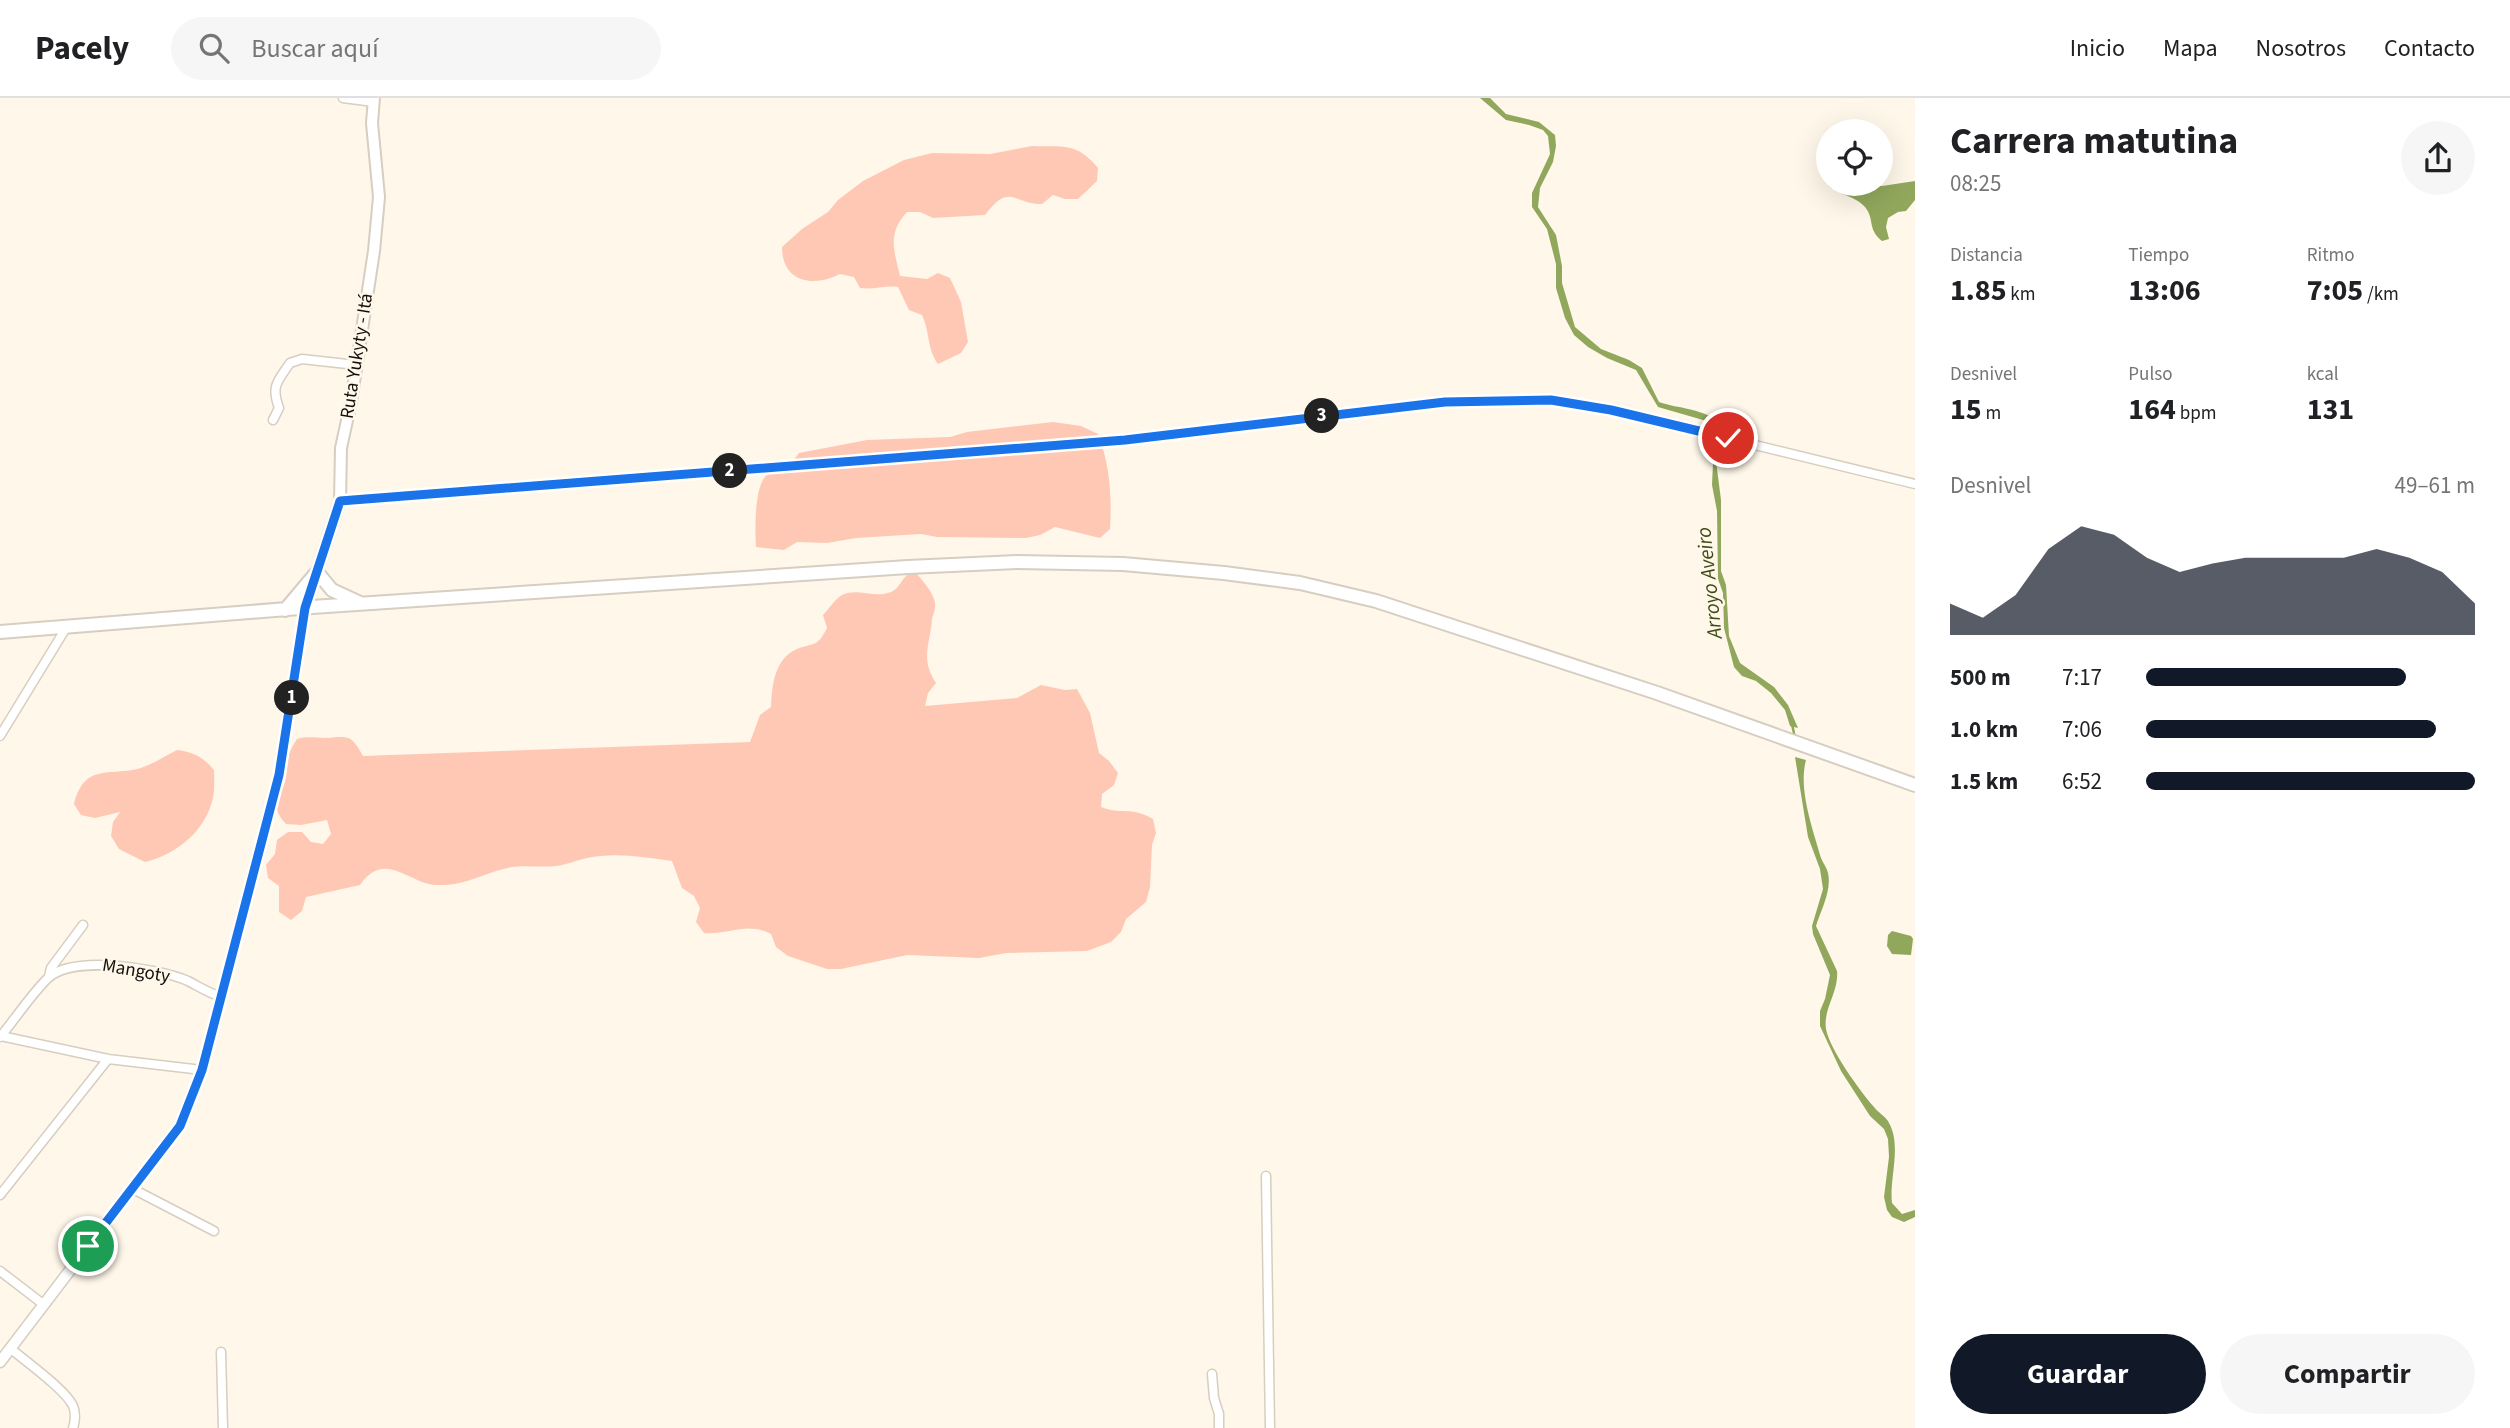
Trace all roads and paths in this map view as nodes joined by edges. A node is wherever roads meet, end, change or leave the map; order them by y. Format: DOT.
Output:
graph roads {
  1 [pos="343,98"];
  2 [pos="374,100"];
  3 [pos="356,365"];
  4 [pos="272,420"];
  5 [pos="1915,484"];
  6 [pos="340,501"];
  7 [pos="317,572"];
  8 [pos="364,604"];
  9 [pos="305,608"];
  10 [pos="285,610"];
  11 [pos="66,628"];
  12 [pos="0,632"];
  13 [pos="0,736"];
  14 [pos="1915,785"];
  15 [pos="83,925"];
  16 [pos="49,976"];
  17 [pos="222,997"];
  18 [pos="1,1037"];
  19 [pos="108,1059"];
  20 [pos="202,1070"];
  21 [pos="1266,1176"];
  22 [pos="133,1189"];
  23 [pos="0,1195"];
  24 [pos="214,1231"];
  25 [pos="0,1271"];
  26 [pos="43,1304"];
  27 [pos="10,1348"];
  28 [pos="221,1352"];
  29 [pos="0,1362"];
  30 [pos="1212,1374"];
  31 [pos="73,1428"];
  32 [pos="223,1428"];
  33 [pos="1219,1428"];
  34 [pos="1270,1428"];
  1 -- 2 [label="street"];
  2 -- 3 [label="main road, Ruta Yukyty - Itá"];
  3 -- 4 [label="street"];
  3 -- 6 [label="main road, Ruta Yukyty - Itá"];
  5 -- 6 [label="street"];
  6 -- 7 [label="main road, Ruta Yukyty - Itá"];
  7 -- 8 [label="highway"];
  7 -- 9 [label="main road, Ruta Yukyty - Itá"];
  7 -- 10 [label="highway"];
  8 -- 9 [label="highway"];
  8 -- 14 [label="highway"];
  9 -- 10 [label="highway"];
  9 -- 17 [label="street"];
  10 -- 11 [label="highway"];
  11 -- 12 [label="highway"];
  11 -- 13 [label="street"];
  15 -- 16 [label="street"];
  16 -- 17 [label="street, Mangoty"];
  16 -- 18 [label="street"];
  17 -- 20 [label="street"];
  18 -- 19 [label="street"];
  19 -- 20 [label="street"];
  19 -- 23 [label="street"];
  20 -- 22 [label="street"];
  21 -- 34 [label="street"];
  22 -- 24 [label="street"];
  22 -- 26 [label="street"];
  25 -- 26 [label="street"];
  26 -- 27 [label="street"];
  27 -- 29 [label="street"];
  27 -- 31 [label="street"];
  28 -- 32 [label="street"];
  30 -- 33 [label="street"];
}
